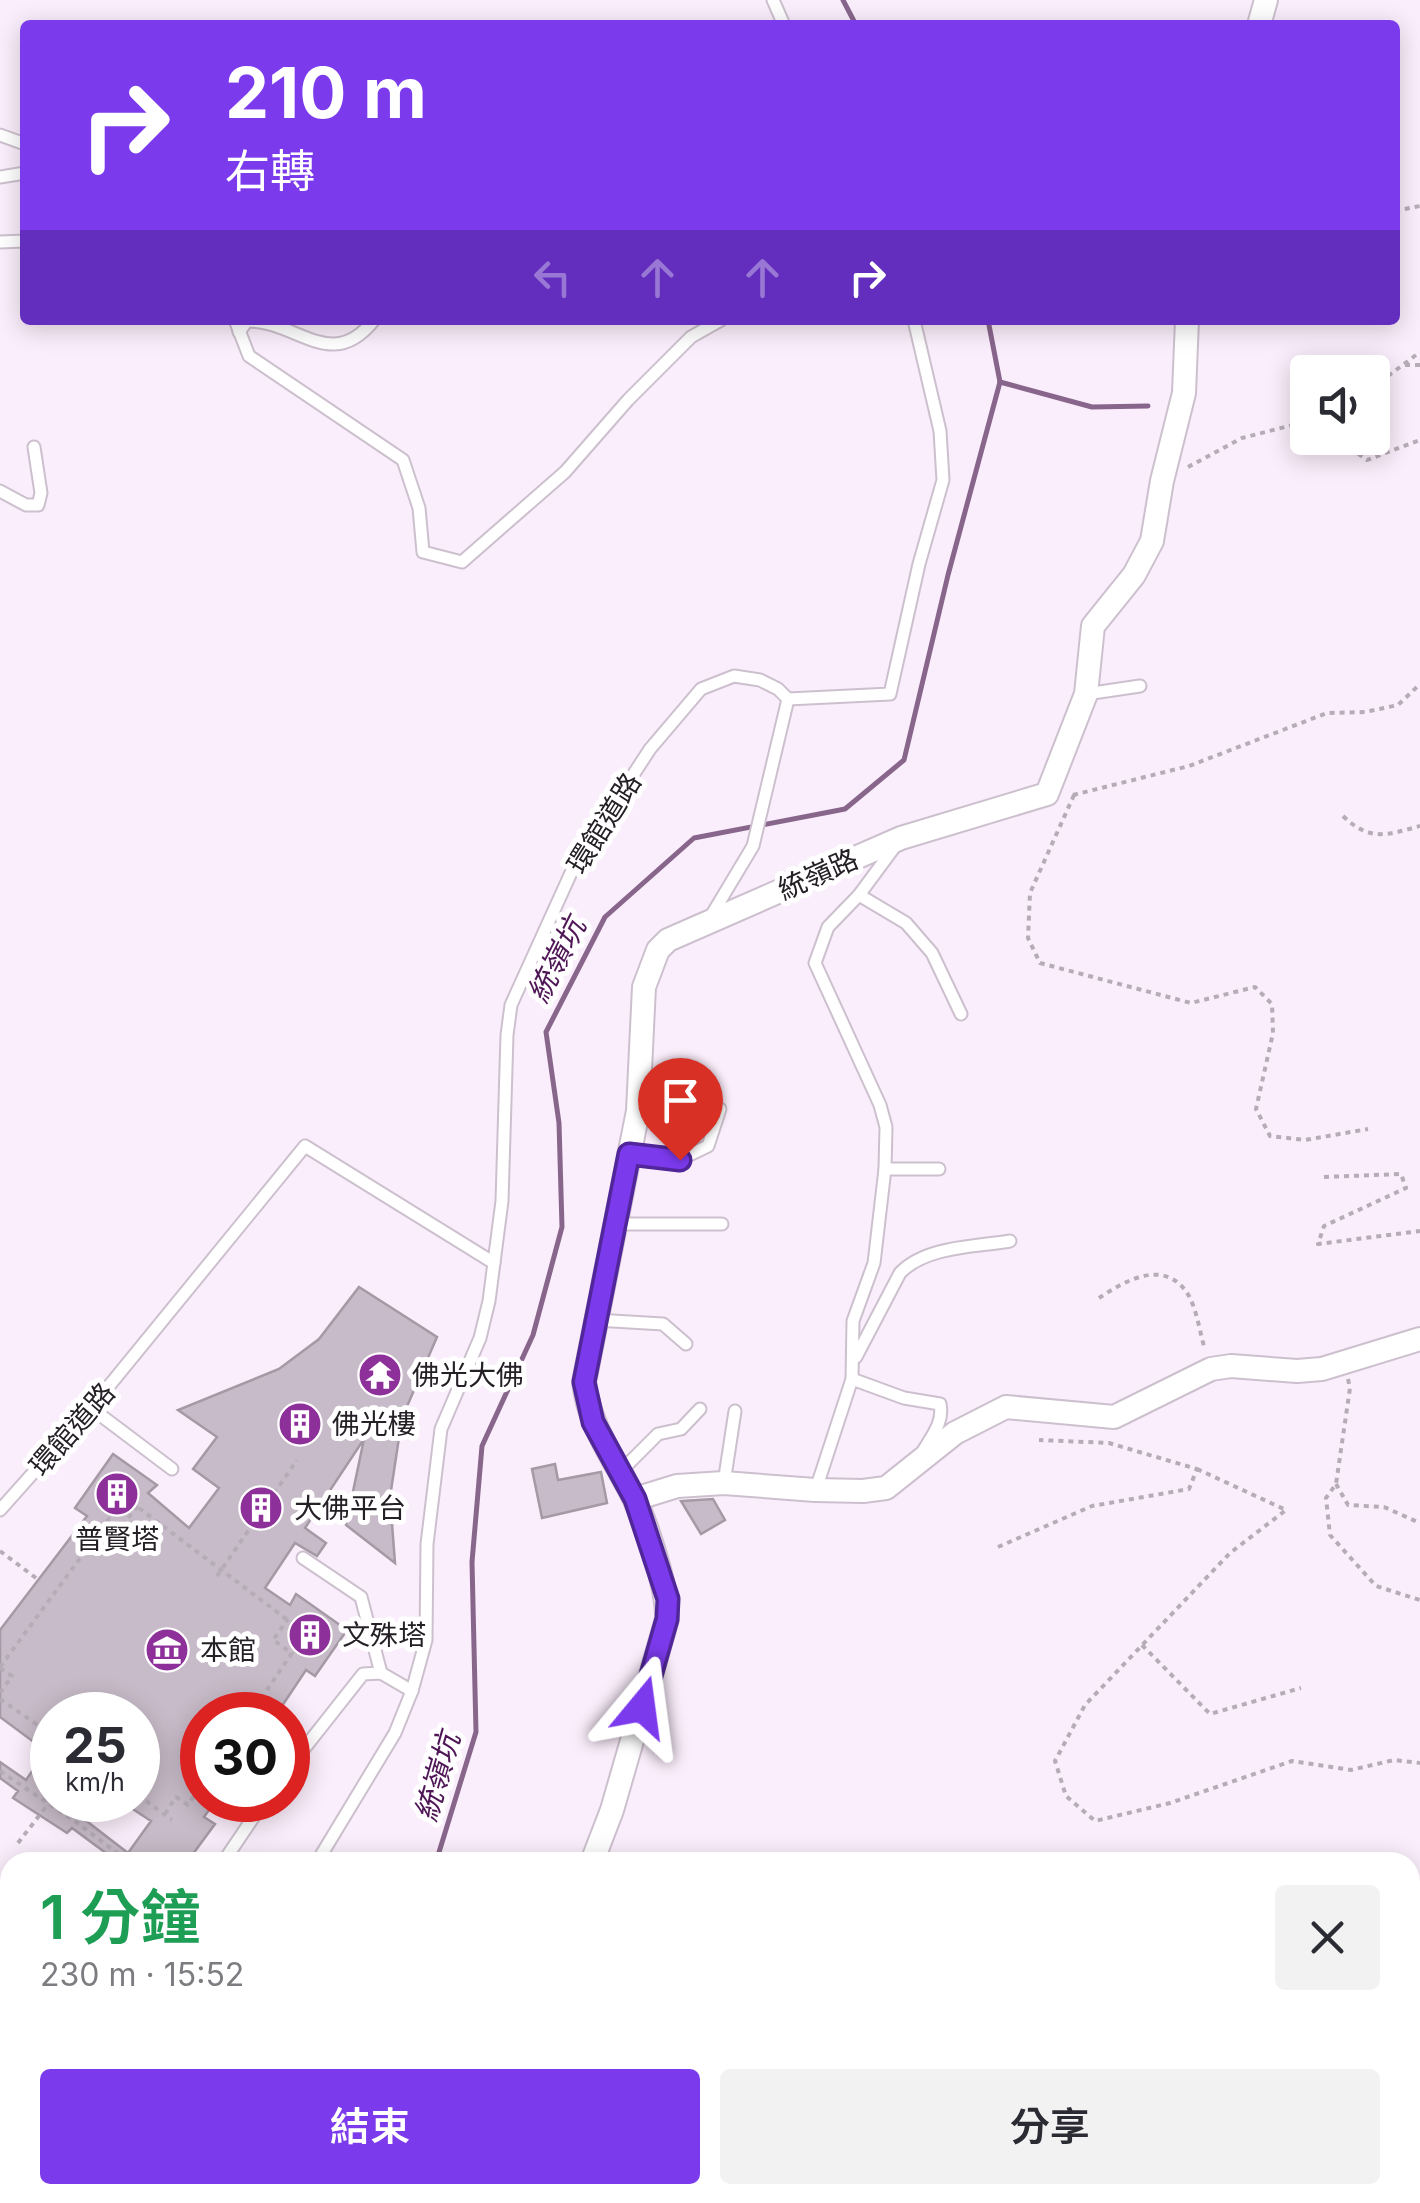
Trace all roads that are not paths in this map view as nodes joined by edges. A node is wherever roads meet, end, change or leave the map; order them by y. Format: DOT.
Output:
graph roads {
  1 [pos="272,325"];
  2 [pos="370,325"];
  3 [pos="712,325"];
  4 [pos="915,325"];
  5 [pos="1188,325"];
  6 [pos="237,326"];
  7 [pos="34,447"];
  8 [pos="0,490"];
  9 [pos="1140,686"];
  10 [pos="1086,694"];
  11 [pos="788,699"];
  12 [pos="902,838"];
  13 [pos="859,895"];
  14 [pos="706,924"];
  15 [pos="961,1014"];
  16 [pos="720,1110"];
  17 [pos="629,1154"];
  18 [pos="884,1169"];
  19 [pos="939,1170"];
  20 [pos="616,1224"];
  21 [pos="722,1224"];
  22 [pos="1010,1241"];
  23 [pos="494,1263"];
  24 [pos="596,1320"];
  25 [pos="1420,1339"];
  26 [pos="686,1344"];
  27 [pos="854,1361"];
  28 [pos="852,1379"];
  29 [pos="91,1408"];
  30 [pos="700,1409"];
  31 [pos="735,1411"];
  32 [pos="172,1469"];
  33 [pos="911,1470"];
  34 [pos="619,1474"];
  35 [pos="724,1483"];
  36 [pos="816,1490"];
  37 [pos="635,1499"];
  38 [pos="0,1510"];
  39 [pos="303,1558"];
  40 [pos="380,1674"];
  41 [pos="412,1691"];
  42 [pos="310,1740"];
  43 [pos="250,1822"];
  44 [pos="230,1852"];
  45 [pos="322,1852"];
  46 [pos="596,1852"];
  1 -- 2 [label="lane"];
  3 -- 6 [label="lane"];
  4 -- 11 [label="lane"];
  5 -- 10 [label="street"];
  7 -- 8 [label="lane"];
  9 -- 10 [label="lane"];
  10 -- 12 [label="street, 統嶺路"];
  11 -- 14 [label="lane"];
  11 -- 23 [label="lane, 環館道路"];
  12 -- 13 [label="lane"];
  12 -- 14 [label="street, 統嶺路"];
  13 -- 15 [label="lane"];
  13 -- 18 [label="lane"];
  14 -- 17 [label="street, 統嶺路"];
  16 -- 17 [label="lane"];
  17 -- 20 [label="street, 統嶺路"];
  18 -- 19 [label="lane"];
  18 -- 27 [label="lane"];
  20 -- 21 [label="lane"];
  20 -- 24 [label="street, 統嶺路"];
  22 -- 27 [label="lane"];
  23 -- 29 [label="lane, 環館道路"];
  23 -- 41 [label="lane, 環館道路"];
  24 -- 26 [label="lane"];
  24 -- 34 [label="street, 統嶺路"];
  25 -- 33 [label="street"];
  27 -- 28 [label="lane"];
  28 -- 33 [label="lane"];
  28 -- 36 [label="lane"];
  29 -- 32 [label="lane"];
  29 -- 38 [label="lane, 環館道路"];
  30 -- 34 [label="lane"];
  31 -- 35 [label="lane"];
  33 -- 36 [label="street"];
  34 -- 37 [label="street, 統嶺路"];
  35 -- 36 [label="street"];
  35 -- 37 [label="street"];
  37 -- 46 [label="street, 統嶺路"];
  39 -- 40 [label="lane"];
  40 -- 41 [label="lane"];
  40 -- 42 [label="lane"];
  41 -- 45 [label="lane, 環館道路"];
  43 -- 44 [label="lane"];
}
